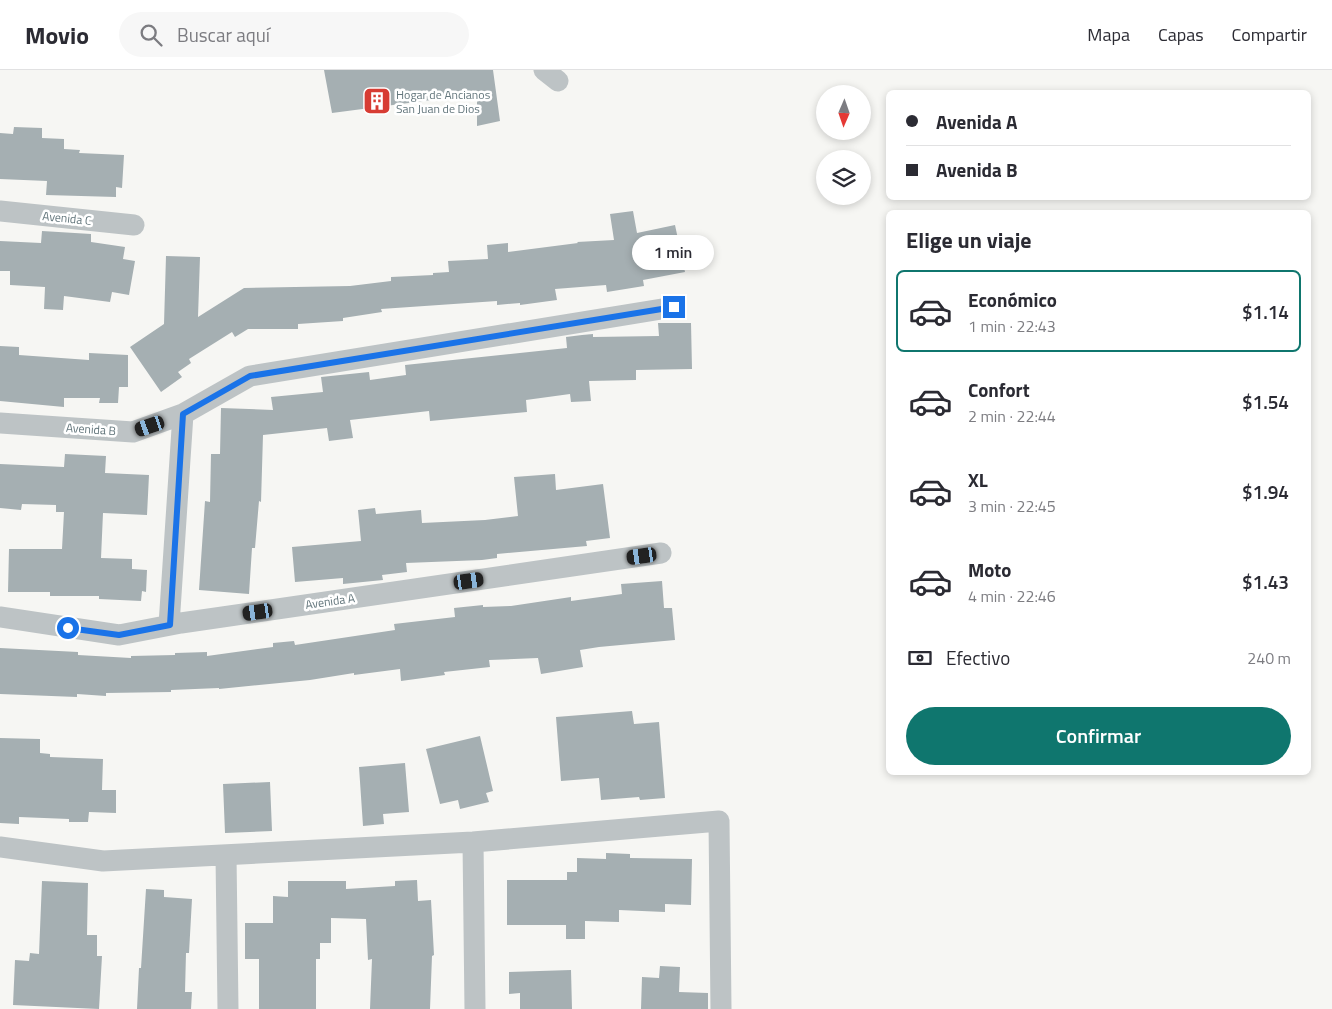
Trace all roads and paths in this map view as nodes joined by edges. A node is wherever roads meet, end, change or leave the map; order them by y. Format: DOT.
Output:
graph roads {
  1 [pos="0,211"];
  2 [pos="134,225"];
  3 [pos="674,307"];
  4 [pos="183,414"];
  5 [pos="0,423"];
  6 [pos="661,553"];
  7 [pos="0,617"];
  8 [pos="170,625"];
  9 [pos="473,842"];
  10 [pos="0,847"];
  11 [pos="226,855"];
  12 [pos="228,1009"];
  13 [pos="475,1009"];
  14 [pos="722,1009"];
  1 -- 2 [label="street, Avenida C"];
  3 -- 4 [label="street, Avenida B"];
  4 -- 5 [label="street, Avenida B"];
  4 -- 8 [label="street"];
  6 -- 8 [label="street, Avenida A"];
  7 -- 8 [label="street, Avenida A"];
  9 -- 11 [label="street"];
  9 -- 13 [label="street"];
  9 -- 14 [label="street"];
  10 -- 11 [label="street"];
  11 -- 12 [label="street"];
}
